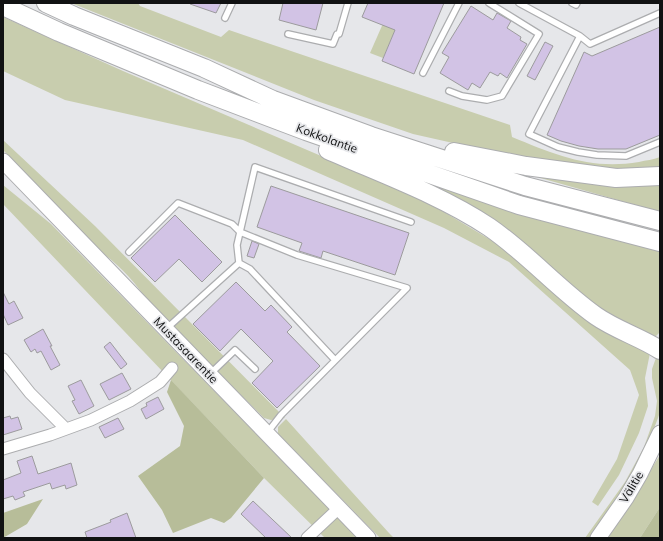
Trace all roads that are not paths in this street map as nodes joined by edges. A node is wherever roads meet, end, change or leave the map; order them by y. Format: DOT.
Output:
graph roads {
  1 [pos="46,3"];
  2 [pos="232,3"];
  3 [pos="348,3"];
  4 [pos="459,3"];
  5 [pos="489,3"];
  6 [pos="519,3"];
  7 [pos="572,3"];
  8 [pos="577,3"];
  9 [pos="3,6"];
  10 [pos="660,14"];
  11 [pos="225,18"];
  12 [pos="288,34"];
  13 [pos="580,36"];
  14 [pos="423,73"];
  15 [pos="449,91"];
  16 [pos="306,131"];
  17 [pos="371,136"];
  18 [pos="660,142"];
  19 [pos="3,161"];
  20 [pos="660,176"];
  21 [pos="660,221"];
  22 [pos="411,222"];
  23 [pos="240,232"];
  24 [pos="660,242"];
  25 [pos="129,252"];
  26 [pos="239,263"];
  27 [pos="166,330"];
  28 [pos="660,350"];
  29 [pos="3,359"];
  30 [pos="335,360"];
  31 [pos="172,368"];
  32 [pos="255,369"];
  33 [pos="210,374"];
  34 [pos="66,429"];
  35 [pos="266,433"];
  36 [pos="660,433"];
  37 [pos="3,449"];
  38 [pos="339,508"];
  39 [pos="307,538"];
  40 [pos="368,538"];
  41 [pos="598,538"];
  1 -- 17 [label="highway, Kokkolantie"];
  2 -- 11 [label="lane"];
  3 -- 12 [label="lane"];
  4 -- 14 [label="lane"];
  5 -- 15 [label="lane"];
  6 -- 13 [label="lane"];
  7 -- 8 [label="lane"];
  9 -- 16 [label="highway, Kokkolantie"];
  10 -- 13 [label="lane"];
  13 -- 18 [label="lane"];
  16 -- 24 [label="highway, Kokkolantie"];
  16 -- 28 [label="highway"];
  17 -- 20 [label="highway"];
  17 -- 21 [label="highway, Kokkolantie"];
  19 -- 27 [label="main road, Mustasaarentie"];
  22 -- 23 [label="lane"];
  23 -- 25 [label="lane"];
  23 -- 26 [label="lane"];
  23 -- 30 [label="lane"];
  26 -- 27 [label="lane"];
  26 -- 30 [label="lane"];
  27 -- 33 [label="main road, Mustasaarentie"];
  29 -- 34 [label="street"];
  30 -- 35 [label="lane"];
  31 -- 34 [label="street"];
  32 -- 33 [label="lane"];
  33 -- 35 [label="main road, Mustasaarentie"];
  34 -- 37 [label="street"];
  35 -- 38 [label="main road, Mustasaarentie"];
  36 -- 41 [label="main road, Välitie"];
  38 -- 39 [label="street"];
  38 -- 40 [label="main road, Mustasaarentie"];
}
